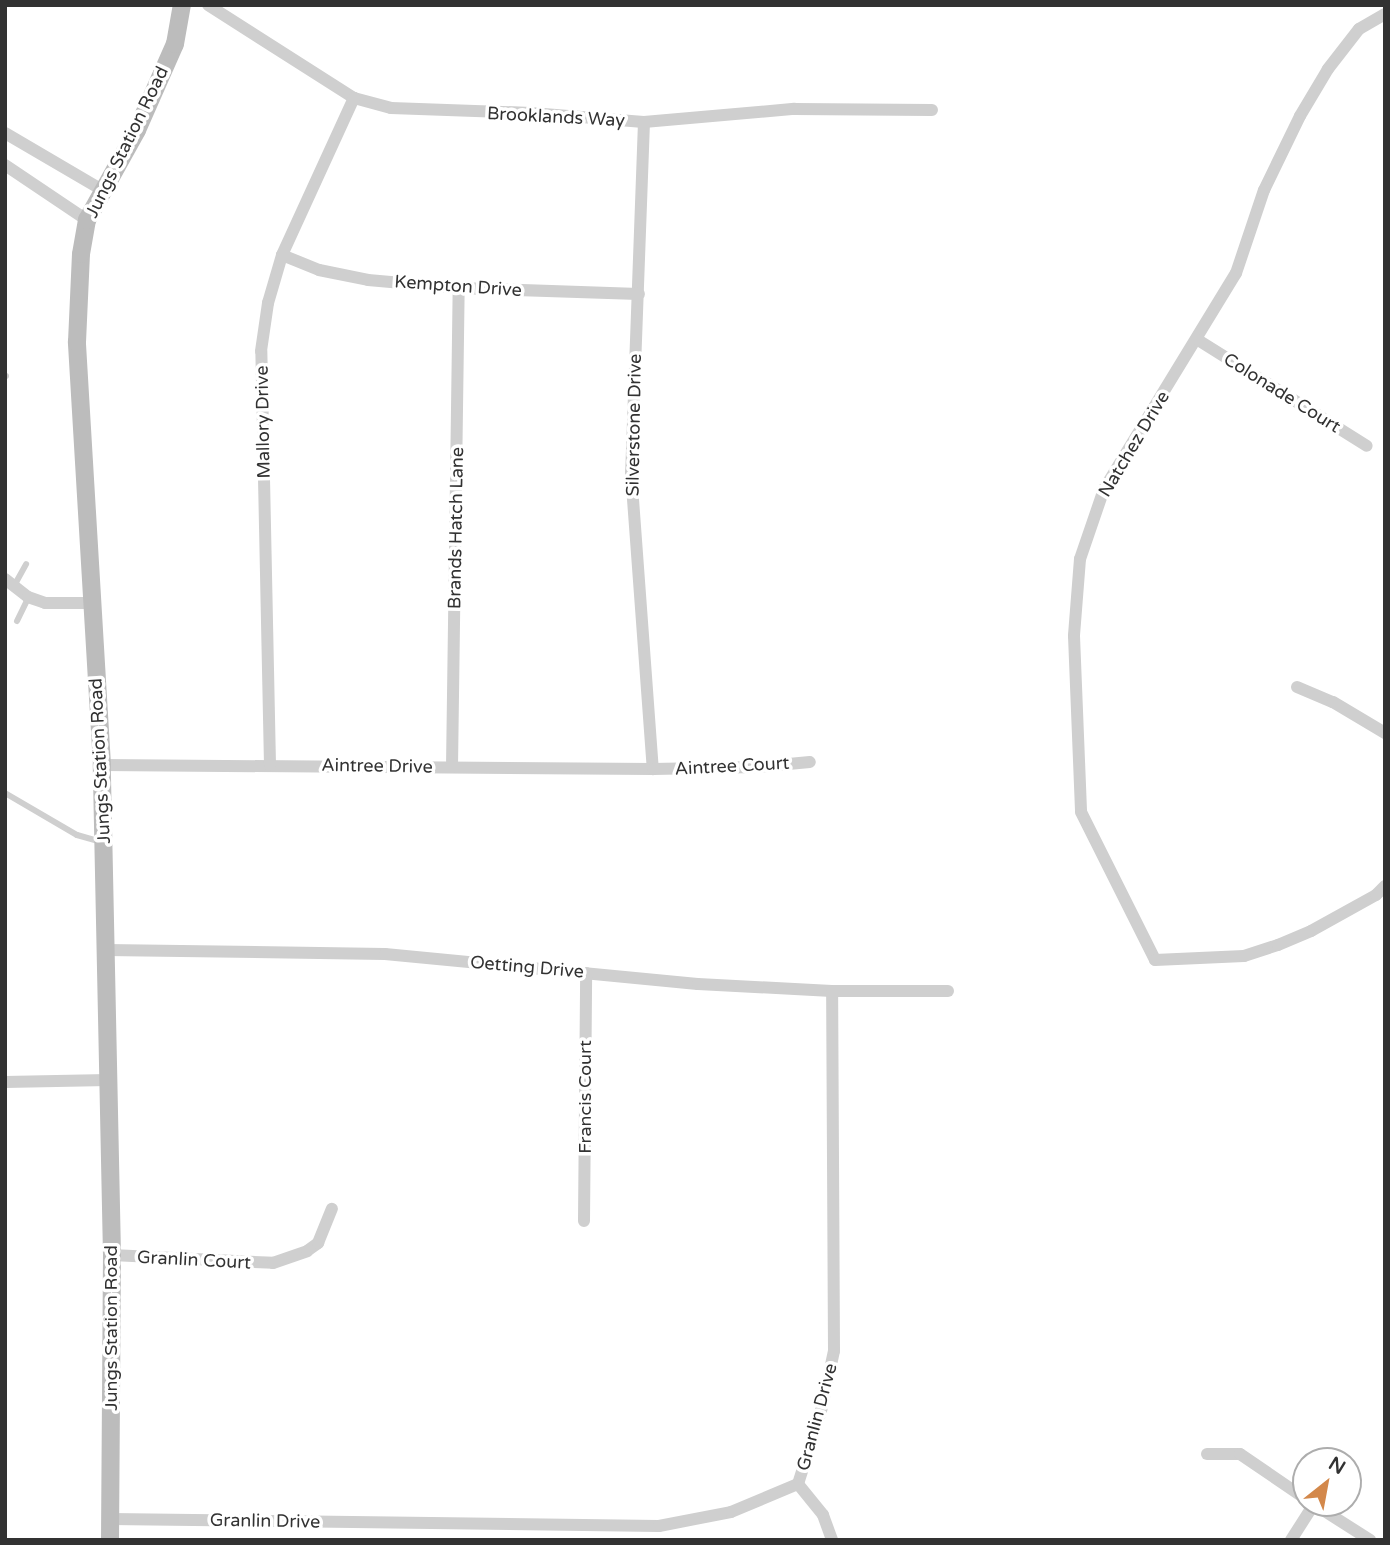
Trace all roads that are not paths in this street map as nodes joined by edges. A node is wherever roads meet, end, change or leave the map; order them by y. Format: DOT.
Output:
graph roads {
  1 [pos="182,5"];
  2 [pos="208,5"];
  3 [pos="1385,14"];
  4 [pos="354,98"];
  5 [pos="932,110"];
  6 [pos="644,122"];
  7 [pos="5,133"];
  8 [pos="5,165"];
  9 [pos="104,191"];
  10 [pos="87,220"];
  11 [pos="282,255"];
  12 [pos="459,288"];
  13 [pos="639,294"];
  14 [pos="1198,340"];
  15 [pos="1367,446"];
  16 [pos="26,564"];
  17 [pos="10,582"];
  18 [pos="28,597"];
  19 [pos="91,603"];
  20 [pos="17,621"];
  21 [pos="1297,687"];
  22 [pos="1385,733"];
  23 [pos="810,762"];
  24 [pos="102,765"];
  25 [pos="270,765"];
  26 [pos="452,767"];
  27 [pos="653,769"];
  28 [pos="5,793"];
  29 [pos="103,842"];
  30 [pos="1385,886"];
  31 [pos="106,950"];
  32 [pos="586,973"];
  33 [pos="832,991"];
  34 [pos="948,991"];
  35 [pos="108,1080"];
  36 [pos="5,1082"];
  37 [pos="332,1209"];
  38 [pos="584,1221"];
  39 [pos="112,1255"];
  40 [pos="1207,1454"];
  41 [pos="799,1484"];
  42 [pos="1292,1489"];
  43 [pos="1303,1517"];
  44 [pos="1334,1517"];
  45 [pos="110,1519"];
  46 [pos="110,1540"];
  47 [pos="832,1540"];
  48 [pos="1291,1540"];
  49 [pos="1370,1540"];
  1 -- 9 [label="main road, Jungs Station Road"];
  2 -- 4 [label="street, Brooklands Way"];
  3 -- 14 [label="street, Natchez Drive"];
  4 -- 6 [label="street, Brooklands Way"];
  4 -- 11 [label="street, Mallory Drive"];
  5 -- 6 [label="street, Brooklands Way"];
  6 -- 13 [label="street, Silverstone Drive"];
  7 -- 9 [label="street"];
  8 -- 10 [label="street"];
  9 -- 10 [label="main road, Jungs Station Road"];
  10 -- 19 [label="main road, Jungs Station Road"];
  11 -- 12 [label="street, Kempton Drive"];
  11 -- 25 [label="street, Mallory Drive"];
  12 -- 13 [label="street, Kempton Drive"];
  12 -- 26 [label="street, Brands Hatch Lane"];
  13 -- 27 [label="street, Silverstone Drive"];
  14 -- 15 [label="street, Colonade Court"];
  14 -- 30 [label="street, Natchez Drive"];
  16 -- 17 [label="lane"];
  17 -- 18 [label="street"];
  18 -- 19 [label="street"];
  18 -- 20 [label="lane"];
  19 -- 24 [label="main road, Jungs Station Road"];
  21 -- 22 [label="street"];
  23 -- 27 [label="street, Aintree Court"];
  24 -- 25 [label="street, Aintree Drive"];
  24 -- 29 [label="main road, Jungs Station Road"];
  25 -- 26 [label="street, Aintree Drive"];
  26 -- 27 [label="street, Aintree Drive"];
  28 -- 29 [label="lane"];
  29 -- 31 [label="main road, Jungs Station Road"];
  31 -- 32 [label="street, Oetting Drive"];
  31 -- 35 [label="main road, Jungs Station Road"];
  32 -- 33 [label="street, Oetting Drive"];
  32 -- 38 [label="street, Francis Court"];
  33 -- 34 [label="street, Oetting Drive"];
  33 -- 41 [label="street, Granlin Drive"];
  35 -- 36 [label="street"];
  35 -- 39 [label="main road, Jungs Station Road"];
  37 -- 39 [label="street, Granlin Court"];
  39 -- 45 [label="main road, Jungs Station Road"];
  40 -- 42 [label="street"];
  41 -- 45 [label="street, Granlin Drive"];
  41 -- 47 [label="street"];
  43 -- 48 [label="street"];
  44 -- 49 [label="street"];
  45 -- 46 [label="main road, Jungs Station Road"];
}
